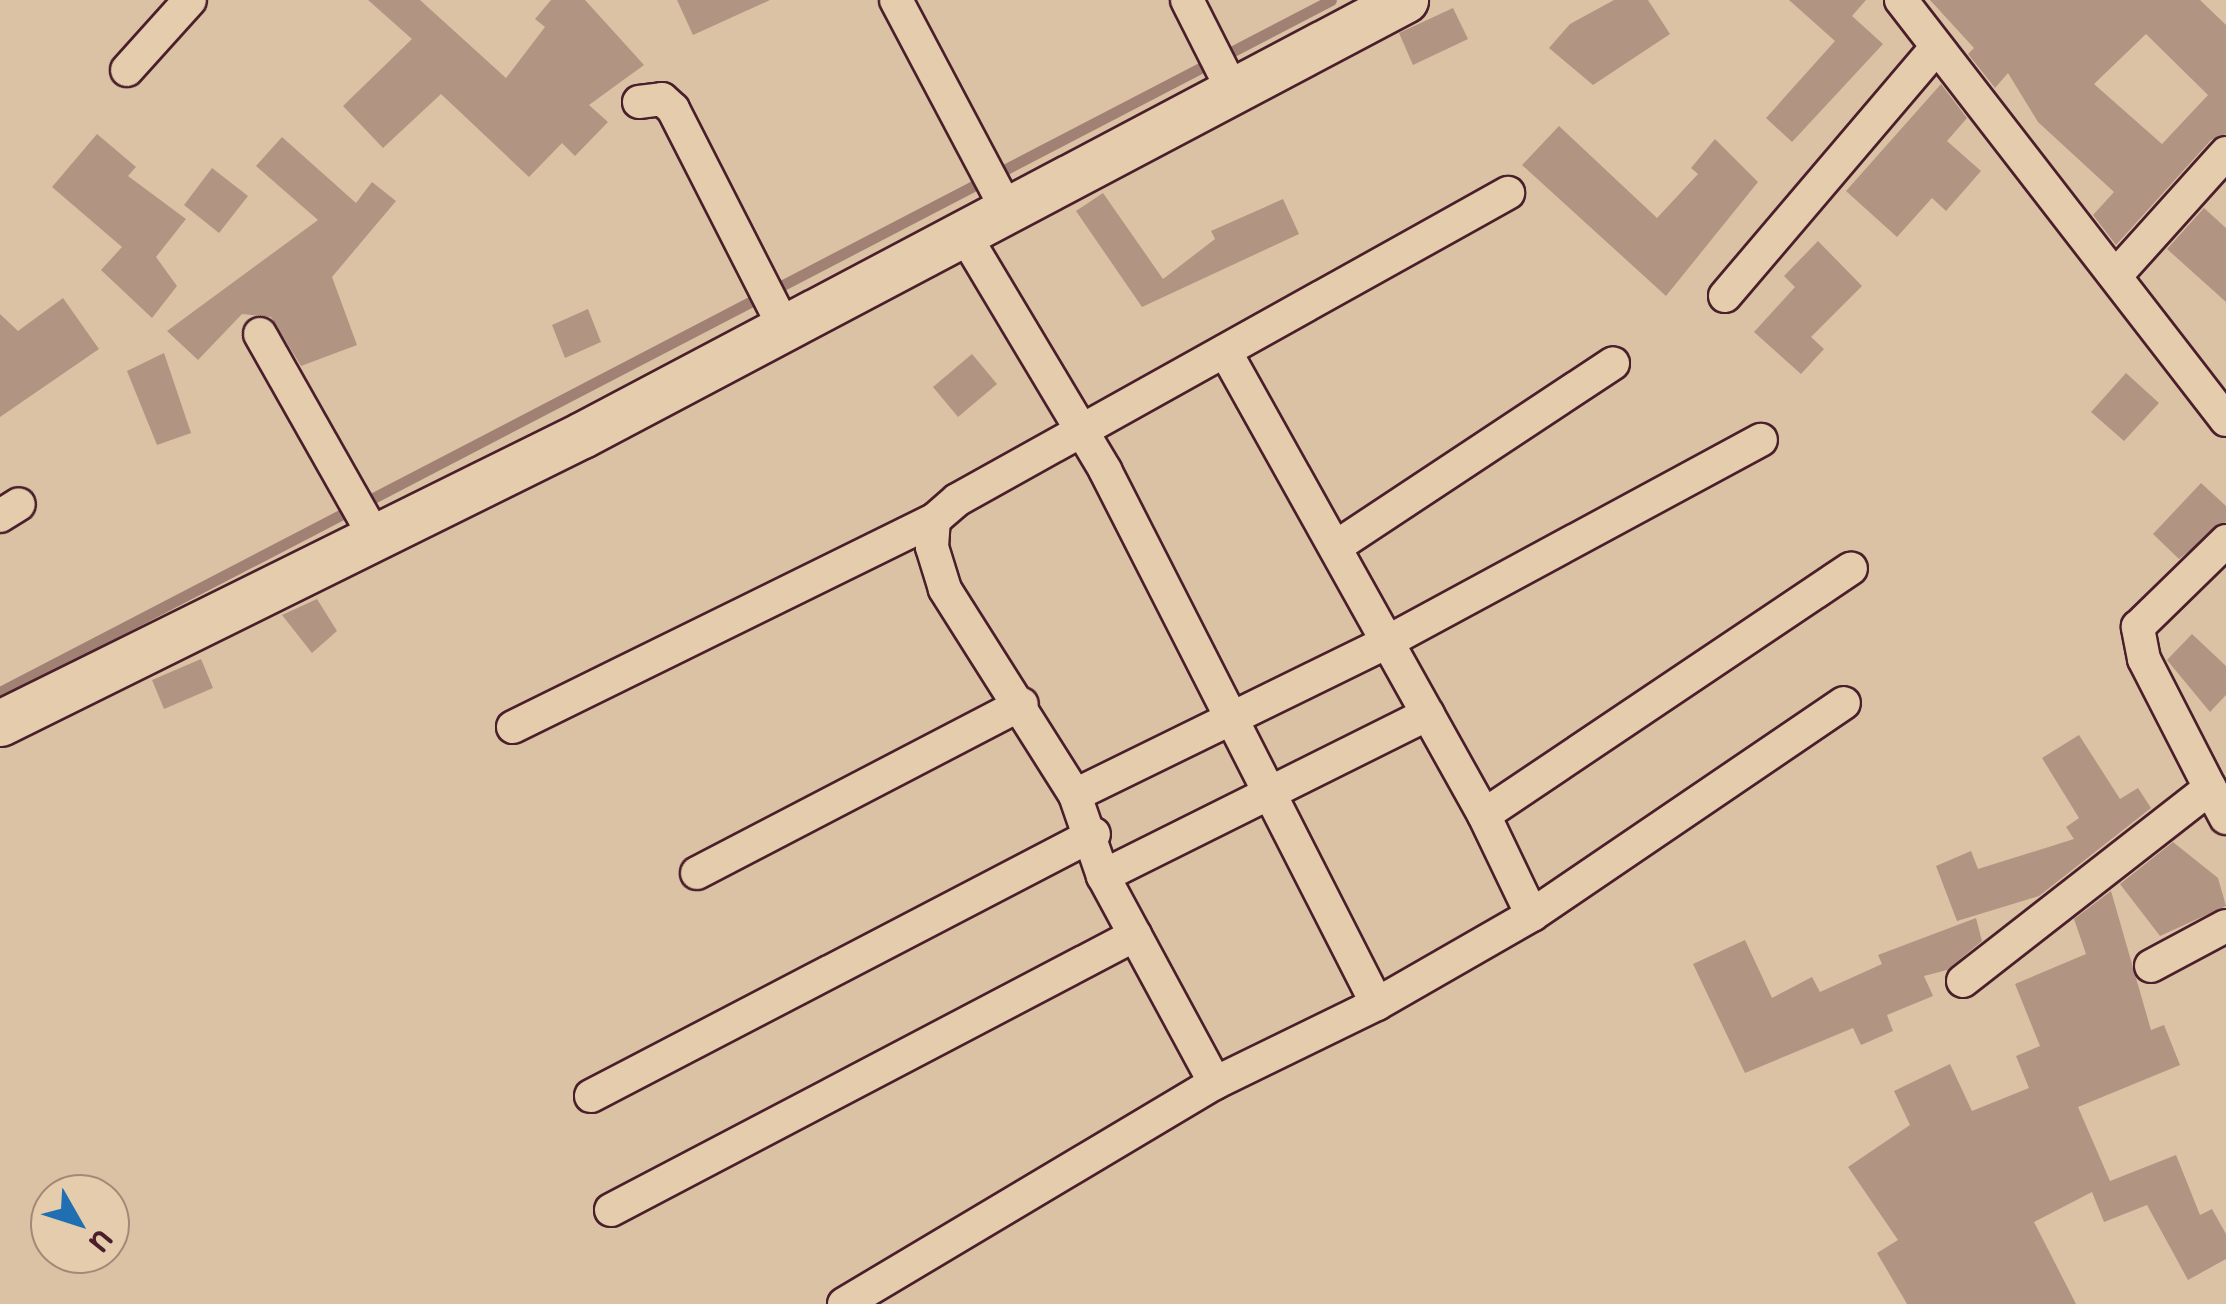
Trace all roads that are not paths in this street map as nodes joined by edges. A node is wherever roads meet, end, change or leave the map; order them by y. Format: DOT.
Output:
graph roads {
  1 [pos="896,0"];
  2 [pos="1187,0"];
  3 [pos="1405,0"];
  4 [pos="1901,0"];
  5 [pos="171,7"];
  6 [pos="1936,48"];
  7 [pos="126,70"];
  8 [pos="1226,78"];
  9 [pos="639,102"];
  10 [pos="2226,153"];
  11 [pos="1508,193"];
  12 [pos="1003,200"];
  13 [pos="960,228"];
  14 [pos="2118,272"];
  15 [pos="1724,296"];
  16 [pos="777,313"];
  17 [pos="260,334"];
  18 [pos="1225,351"];
  19 [pos="1613,364"];
  20 [pos="2226,420"];
  21 [pos="1082,431"];
  22 [pos="1761,440"];
  23 [pos="362,515"];
  24 [pos="934,520"];
  25 [pos="2226,541"];
  26 [pos="1337,546"];
  27 [pos="1851,568"];
  28 [pos="1387,642"];
  29 [pos="1844,703"];
  30 [pos="1022,704"];
  31 [pos="1233,714"];
  32 [pos="1428,714"];
  33 [pos="1,720"];
  34 [pos="512,727"];
  35 [pos="2210,788"];
  36 [pos="1271,792"];
  37 [pos="1075,796"];
  38 [pos="1484,814"];
  39 [pos="2226,818"];
  40 [pos="1094,834"];
  41 [pos="698,873"];
  42 [pos="1104,876"];
  43 [pos="1532,915"];
  44 [pos="2226,926"];
  45 [pos="1136,935"];
  46 [pos="2150,966"];
  47 [pos="1963,981"];
  48 [pos="1377,1004"];
  49 [pos="1215,1083"];
  50 [pos="591,1096"];
  51 [pos="611,1210"];
  52 [pos="844,1304"];
  1 -- 12 [label="street"];
  2 -- 8 [label="street"];
  3 -- 8 [label="street"];
  4 -- 6 [label="street"];
  5 -- 7 [label="street"];
  6 -- 14 [label="street"];
  6 -- 15 [label="street"];
  8 -- 12 [label="street"];
  9 -- 16 [label="street"];
  10 -- 14 [label="street"];
  11 -- 18 [label="street"];
  12 -- 13 [label="street"];
  13 -- 16 [label="street"];
  13 -- 21 [label="street"];
  14 -- 20 [label="street"];
  16 -- 23 [label="street"];
  17 -- 23 [label="street"];
  18 -- 21 [label="street"];
  18 -- 26 [label="street"];
  19 -- 26 [label="street"];
  21 -- 24 [label="street"];
  21 -- 31 [label="street"];
  22 -- 28 [label="street"];
  23 -- 33 [label="street"];
  24 -- 30 [label="street"];
  24 -- 34 [label="street"];
  25 -- 35 [label="street"];
  26 -- 28 [label="street"];
  27 -- 38 [label="street"];
  28 -- 31 [label="street"];
  28 -- 32 [label="street"];
  29 -- 43 [label="street"];
  30 -- 37 [label="street"];
  30 -- 41 [label="street"];
  31 -- 36 [label="street"];
  31 -- 37 [label="street"];
  32 -- 36 [label="street"];
  32 -- 38 [label="street"];
  35 -- 39 [label="street"];
  35 -- 47 [label="street"];
  36 -- 42 [label="street"];
  36 -- 48 [label="street"];
  37 -- 40 [label="street"];
  38 -- 43 [label="street"];
  40 -- 42 [label="street"];
  40 -- 50 [label="street"];
  42 -- 45 [label="street"];
  43 -- 48 [label="street"];
  44 -- 46 [label="street"];
  45 -- 49 [label="street"];
  45 -- 51 [label="street"];
  48 -- 49 [label="street"];
  49 -- 52 [label="street"];
}
